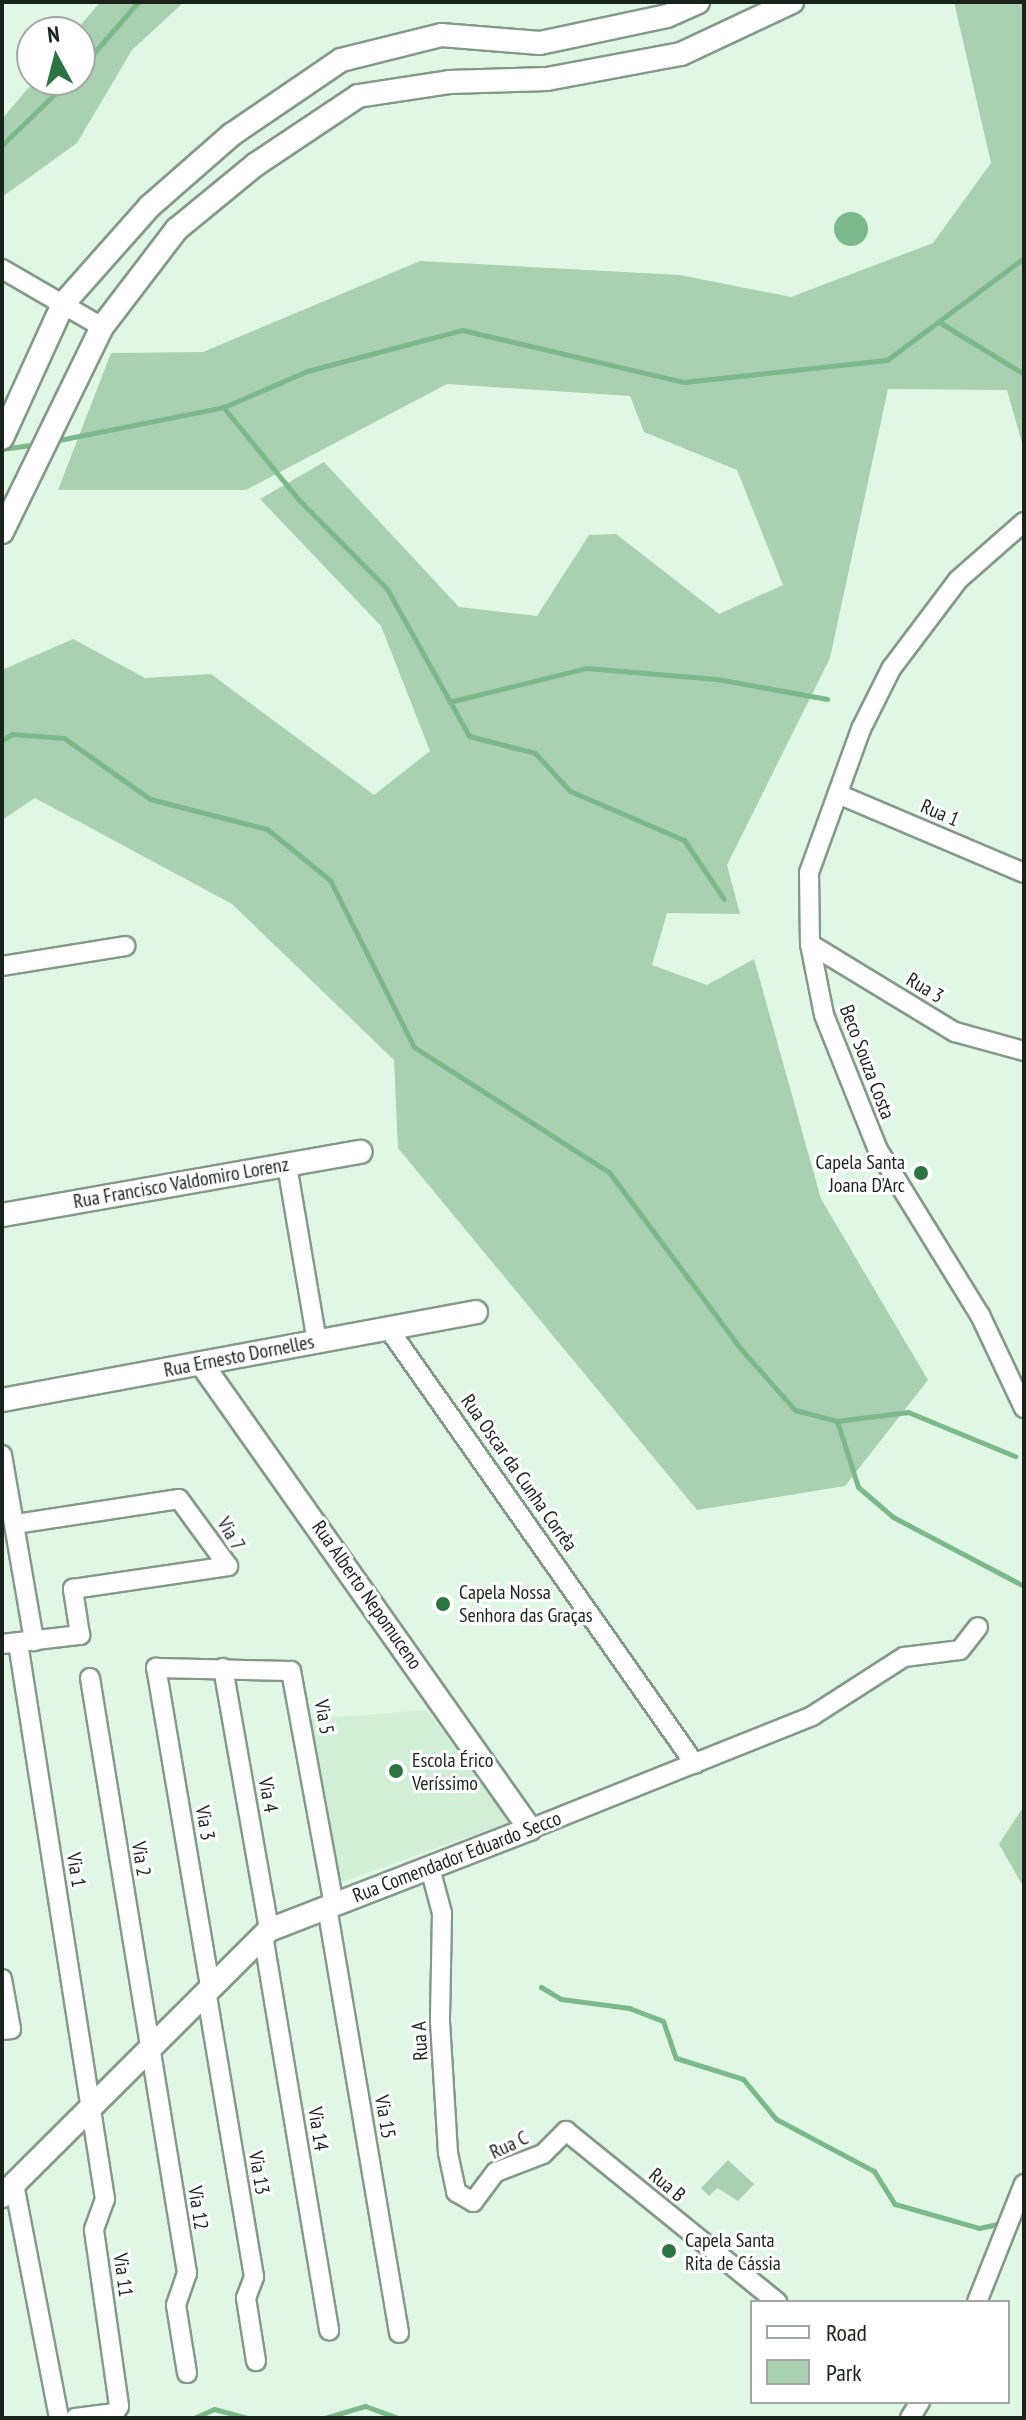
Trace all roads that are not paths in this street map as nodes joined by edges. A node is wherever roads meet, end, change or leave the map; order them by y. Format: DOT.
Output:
graph roads {
  1 [pos="698,2"];
  2 [pos="792,2"];
  3 [pos="540,43"];
  4 [pos="547,79"];
  5 [pos="231,135"];
  6 [pos="255,165"];
  7 [pos="2,269"];
  8 [pos="63,304"];
  9 [pos="102,327"];
  10 [pos="2,438"];
  11 [pos="1024,522"];
  12 [pos="2,532"];
  13 [pos="838,794"];
  14 [pos="1024,873"];
  15 [pos="810,944"];
  16 [pos="125,946"];
  17 [pos="2,966"];
  18 [pos="1024,1051"];
  19 [pos="361,1152"];
  20 [pos="287,1165"];
  21 [pos="2,1215"];
  22 [pos="476,1312"];
  23 [pos="388,1328"];
  24 [pos="317,1342"];
  25 [pos="201,1363"];
  26 [pos="2,1400"];
  27 [pos="1024,1408"];
  28 [pos="2,1455"];
  29 [pos="15,1524"];
  30 [pos="978,1627"];
  31 [pos="18,1643"];
  32 [pos="156,1668"];
  33 [pos="223,1668"];
  34 [pos="90,1678"];
  35 [pos="695,1764"];
  36 [pos="530,1829"];
  37 [pos="430,1868"];
  38 [pos="330,1906"];
  39 [pos="266,1932"];
  40 [pos="2,1979"];
  41 [pos="208,1988"];
  42 [pos="2,2030"];
  43 [pos="149,2047"];
  44 [pos="91,2105"];
  45 [pos="566,2131"];
  46 [pos="1024,2184"];
  47 [pos="8,2190"];
  48 [pos="473,2202"];
  49 [pos="775,2300"];
  50 [pos="978,2300"];
  51 [pos="329,2331"];
  52 [pos="399,2333"];
  53 [pos="256,2361"];
  54 [pos="187,2373"];
  55 [pos="59,2418"];
  56 [pos="75,2418"];
  1 -- 3 [label="street"];
  2 -- 4 [label="street"];
  3 -- 4 [label="street"];
  3 -- 5 [label="street"];
  4 -- 6 [label="street"];
  5 -- 6 [label="street"];
  5 -- 8 [label="street"];
  6 -- 9 [label="street"];
  7 -- 8 [label="street"];
  8 -- 9 [label="street"];
  8 -- 10 [label="street"];
  9 -- 12 [label="street"];
  11 -- 13 [label="street, Beco Souza Costa"];
  13 -- 14 [label="street, Rua 1"];
  13 -- 15 [label="street, Beco Souza Costa"];
  15 -- 18 [label="street, Rua 3"];
  15 -- 27 [label="street, Beco Souza Costa"];
  16 -- 17 [label="street"];
  19 -- 20 [label="street, Rua Francisco Valdomiro Lorenz"];
  20 -- 21 [label="street, Rua Francisco Valdomiro Lorenz"];
  20 -- 24 [label="street"];
  22 -- 23 [label="street, Rua Ernesto Dornelles"];
  23 -- 24 [label="street, Rua Ernesto Dornelles"];
  23 -- 35 [label="street, Rua Oscar da Cunha Corrêa"];
  24 -- 25 [label="street, Rua Ernesto Dornelles"];
  25 -- 26 [label="street, Rua Ernesto Dornelles"];
  25 -- 36 [label="street, Rua Alberto Nepomuceno"];
  28 -- 29 [label="street, Via 1"];
  29 -- 31 [label="street, Via 1"];
  29 -- 31 [label="street, Via 7"];
  30 -- 35 [label="street, Rua Comendador Eduardo Secco"];
  31 -- 44 [label="street, Via 1"];
  32 -- 33 [label="street, Via 5"];
  32 -- 41 [label="street, Via 3"];
  33 -- 38 [label="street, Via 5"];
  33 -- 39 [label="street, Via 4"];
  34 -- 43 [label="street, Via 2"];
  35 -- 36 [label="street, Rua Comendador Eduardo Secco"];
  36 -- 37 [label="street, Rua Comendador Eduardo Secco"];
  37 -- 38 [label="street, Rua Comendador Eduardo Secco"];
  37 -- 48 [label="street, Rua A"];
  38 -- 39 [label="street, Rua Comendador Eduardo Secco"];
  38 -- 52 [label="street, Via 15"];
  39 -- 41 [label="street, Rua Comendador Eduardo Secco"];
  39 -- 51 [label="street, Via 14"];
  40 -- 42 [label="street"];
  41 -- 43 [label="street, Rua Comendador Eduardo Secco"];
  41 -- 53 [label="street, Via 13"];
  43 -- 44 [label="street, Rua Comendador Eduardo Secco"];
  43 -- 54 [label="street, Via 12"];
  44 -- 47 [label="street, Rua Comendador Eduardo Secco"];
  44 -- 56 [label="street, Via 11"];
  45 -- 48 [label="street, Rua C"];
  45 -- 49 [label="street, Rua B"];
  46 -- 50 [label="street"];
  47 -- 55 [label="street"];
}
